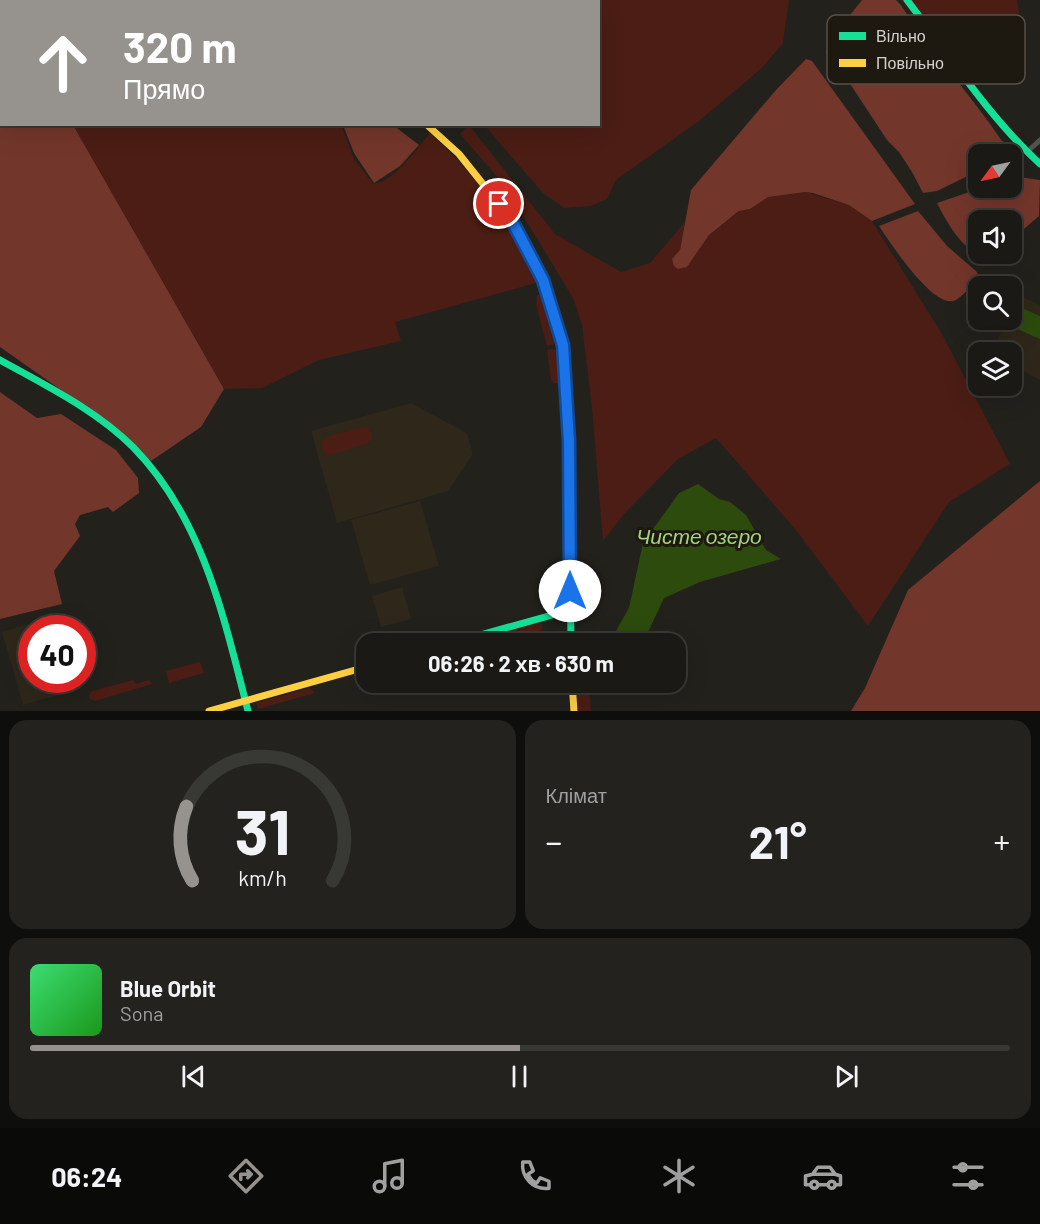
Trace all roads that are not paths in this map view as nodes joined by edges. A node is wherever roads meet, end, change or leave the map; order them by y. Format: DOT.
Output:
graph roads {
  1 [pos="907,0"];
  2 [pos="919,15"];
  3 [pos="972,84"];
  4 [pos="428,126"];
  5 [pos="1040,141"];
  6 [pos="1027,152"];
  7 [pos="1040,164"];
  8 [pos="0,360"];
  9 [pos="570,610"];
  10 [pos="487,633"];
  11 [pos="571,633"];
  12 [pos="356,669"];
  13 [pos="573,693"];
  14 [pos="245,701"];
  15 [pos="209,711"];
  16 [pos="248,711"];
  17 [pos="574,711"];
  1 -- 2 [label="street"];
  3 -- 6 [label="street"];
  4 -- 9 [label="street"];
  5 -- 6 [label="street"];
  6 -- 7 [label="street"];
  8 -- 14 [label="street"];
  9 -- 10 [label="street"];
  9 -- 11 [label="street"];
  12 -- 14 [label="street"];
  13 -- 17 [label="street"];
  14 -- 15 [label="street"];
  14 -- 16 [label="street"];
}
